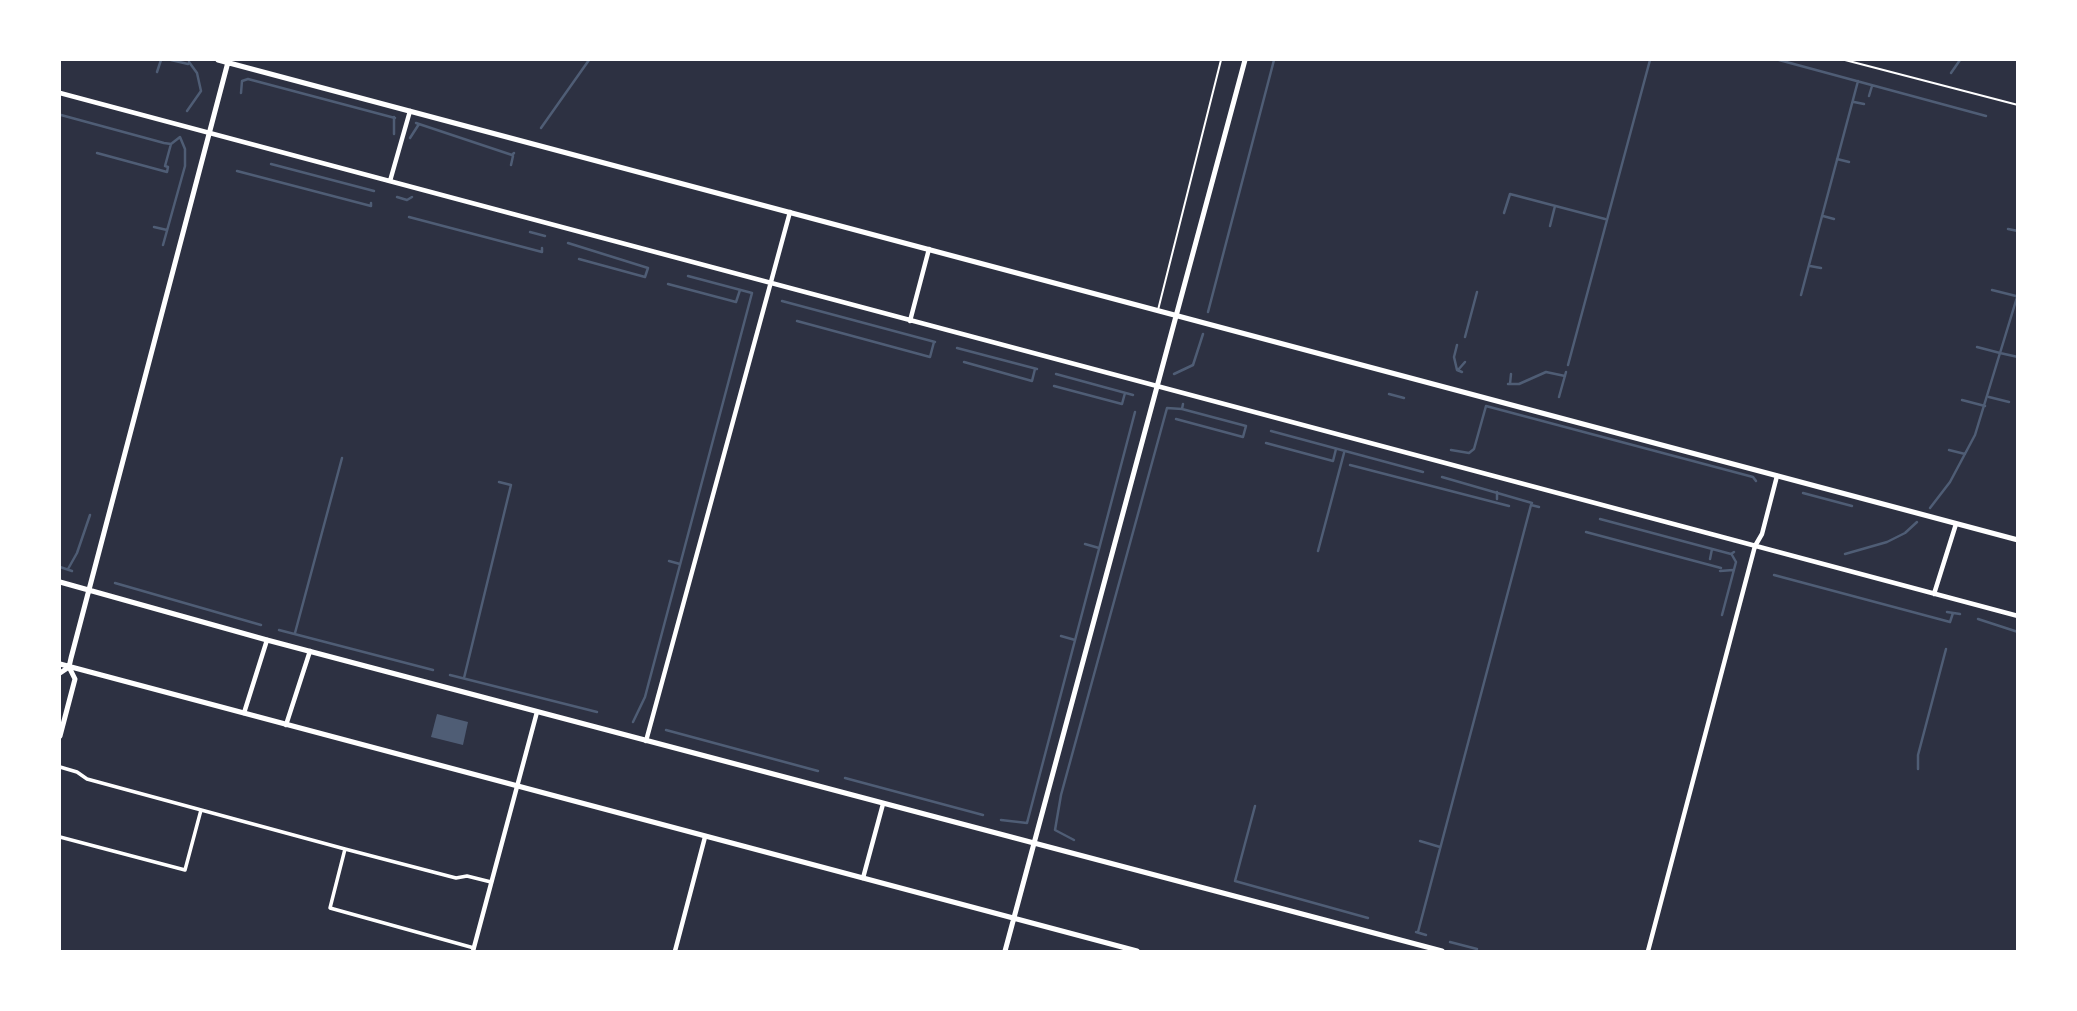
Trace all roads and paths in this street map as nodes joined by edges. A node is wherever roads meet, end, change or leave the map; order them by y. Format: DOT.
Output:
graph roads {
  1 [pos="218,60"];
  2 [pos="1221,60"];
  3 [pos="1245,60"];
  4 [pos="1845,60"];
  5 [pos="228,62"];
  6 [pos="60,93"];
  7 [pos="2018,105"];
  8 [pos="410,111"];
  9 [pos="210,133"];
  10 [pos="390,181"];
  11 [pos="790,212"];
  12 [pos="929,249"];
  13 [pos="770,284"];
  14 [pos="1157,310"];
  15 [pos="1177,315"];
  16 [pos="910,321"];
  17 [pos="1157,387"];
  18 [pos="1777,476"];
  19 [pos="1956,524"];
  20 [pos="2018,540"];
  21 [pos="1755,546"];
  22 [pos="60,582"];
  23 [pos="89,591"];
  24 [pos="1934,594"];
  25 [pos="2018,616"];
  26 [pos="267,640"];
  27 [pos="310,651"];
  28 [pos="60,664"];
  29 [pos="69,667"];
  30 [pos="60,673"];
  31 [pos="537,712"];
  32 [pos="244,713"];
  33 [pos="286,724"];
  34 [pos="60,736"];
  35 [pos="646,741"];
  36 [pos="60,767"];
  37 [pos="517,787"];
  38 [pos="883,804"];
  39 [pos="201,810"];
  40 [pos="60,837"];
  41 [pos="705,837"];
  42 [pos="1032,845"];
  43 [pos="345,849"];
  44 [pos="863,879"];
  45 [pos="491,883"];
  46 [pos="1013,919"];
  47 [pos="474,949"];
  48 [pos="1433,950"];
  49 [pos="675,951"];
  50 [pos="1005,951"];
  51 [pos="1137,951"];
  52 [pos="1441,951"];
  53 [pos="1648,951"];
  1 -- 5 [label="street"];
  2 -- 14 [label="lane"];
  3 -- 15 [label="street"];
  4 -- 7 [label="lane"];
  5 -- 8 [label="street"];
  5 -- 9 [label="street"];
  6 -- 9 [label="street"];
  8 -- 10 [label="street"];
  8 -- 11 [label="street"];
  9 -- 10 [label="street"];
  9 -- 23 [label="street"];
  10 -- 13 [label="street"];
  11 -- 12 [label="street"];
  11 -- 13 [label="street"];
  12 -- 14 [label="street"];
  12 -- 16 [label="street"];
  13 -- 16 [label="street"];
  13 -- 35 [label="street"];
  14 -- 15 [label="street"];
  15 -- 17 [label="street"];
  15 -- 18 [label="street"];
  16 -- 17 [label="street"];
  17 -- 21 [label="street"];
  17 -- 42 [label="street"];
  18 -- 19 [label="street"];
  18 -- 21 [label="street"];
  19 -- 20 [label="street"];
  19 -- 24 [label="street"];
  21 -- 24 [label="street"];
  21 -- 53 [label="street"];
  22 -- 23 [label="street"];
  23 -- 26 [label="street"];
  23 -- 29 [label="street"];
  24 -- 25 [label="street"];
  26 -- 27 [label="street"];
  26 -- 32 [label="street"];
  27 -- 31 [label="street"];
  27 -- 33 [label="street"];
  28 -- 29 [label="street"];
  29 -- 30 [label="street"];
  29 -- 32 [label="street"];
  29 -- 34 [label="street"];
  31 -- 35 [label="street"];
  31 -- 37 [label="street"];
  32 -- 33 [label="street"];
  33 -- 37 [label="street"];
  35 -- 38 [label="street"];
  36 -- 39 [label="street"];
  37 -- 41 [label="street"];
  37 -- 45 [label="street"];
  38 -- 42 [label="street"];
  38 -- 44 [label="street"];
  39 -- 40 [label="street"];
  39 -- 43 [label="street"];
  41 -- 44 [label="street"];
  41 -- 49 [label="street"];
  42 -- 46 [label="street"];
  42 -- 48 [label="street"];
  43 -- 45 [label="street"];
  43 -- 47 [label="street"];
  44 -- 46 [label="street"];
  45 -- 47 [label="street"];
  46 -- 50 [label="street"];
  46 -- 51 [label="street"];
  48 -- 52 [label="street"];
}
